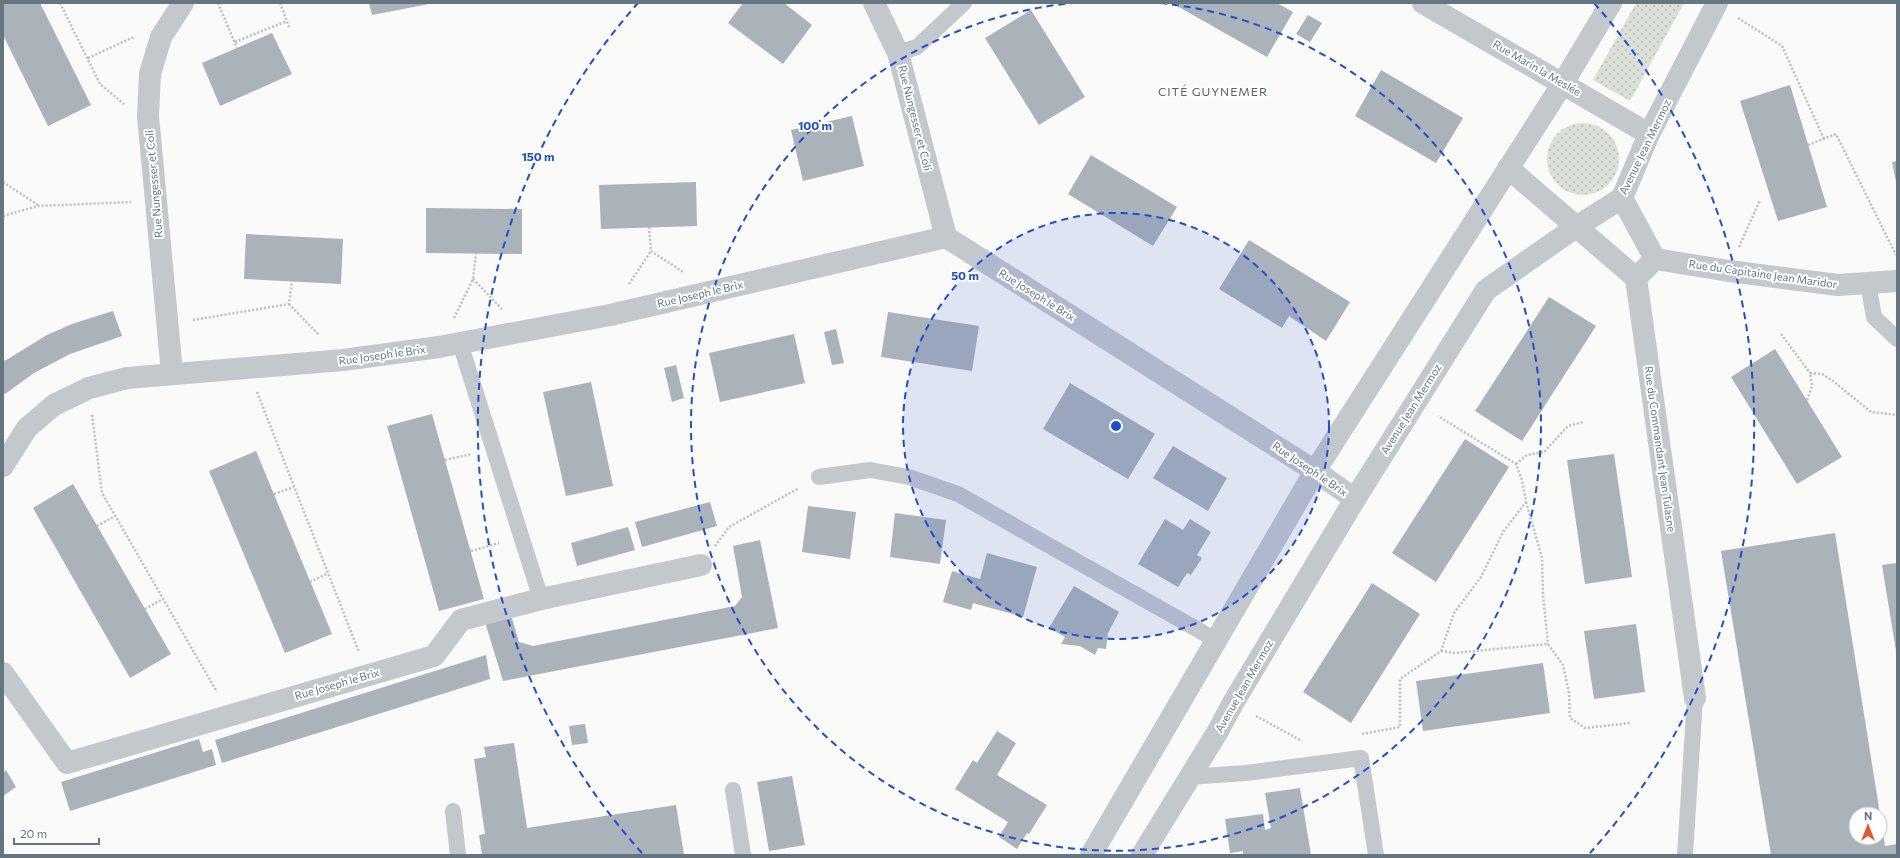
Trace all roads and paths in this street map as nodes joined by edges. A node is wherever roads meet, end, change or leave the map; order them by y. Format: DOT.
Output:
graph roads {
  1 [pos="60,3"];
  2 [pos="183,3"];
  3 [pos="218,3"];
  4 [pos="280,3"];
  5 [pos="874,3"];
  6 [pos="964,3"];
  7 [pos="1423,3"];
  8 [pos="1611,3"];
  9 [pos="1717,3"];
  10 [pos="287,21"];
  11 [pos="290,27"];
  12 [pos="161,37"];
  13 [pos="235,42"];
  14 [pos="237,48"];
  15 [pos="898,53"];
  16 [pos="88,58"];
  17 [pos="1563,83"];
  18 [pos="148,116"];
  19 [pos="1649,134"];
  20 [pos="1824,139"];
  21 [pos="1808,144"];
  22 [pos="1508,168"];
  23 [pos="3,182"];
  24 [pos="1622,198"];
  25 [pos="1760,200"];
  26 [pos="156,201"];
  27 [pos="38,206"];
  28 [pos="3,216"];
  29 [pos="649,227"];
  30 [pos="1576,227"];
  31 [pos="946,237"];
  32 [pos="476,254"];
  33 [pos="1897,257"];
  34 [pos="1656,259"];
  35 [pos="1729,271"];
  36 [pos="1636,278"];
  37 [pos="473,279"];
  38 [pos="292,281"];
  39 [pos="1897,281"];
  40 [pos="1868,283"];
  41 [pos="712,291"];
  42 [pos="289,304"];
  43 [pos="167,324"];
  44 [pos="525,332"];
  45 [pos="1781,334"];
  46 [pos="1897,339"];
  47 [pos="449,345"];
  48 [pos="342,360"];
  49 [pos="248,369"];
  50 [pos="172,373"];
  51 [pos="1810,373"];
  52 [pos="89,388"];
  53 [pos="1807,400"];
  54 [pos="1416,402"];
  55 [pos="1897,415"];
  56 [pos="1583,422"];
  57 [pos="1516,464"];
  58 [pos="3,466"];
  59 [pos="1315,471"];
  60 [pos="819,477"];
  61 [pos="294,487"];
  62 [pos="274,494"];
  63 [pos="1355,499"];
  64 [pos="1526,502"];
  65 [pos="115,516"];
  66 [pos="97,526"];
  67 [pos="521,537"];
  68 [pos="471,551"];
  69 [pos="701,565"];
  70 [pos="328,573"];
  71 [pos="310,582"];
  72 [pos="163,599"];
  73 [pos="541,599"];
  74 [pos="145,610"];
  75 [pos="1216,640"];
  76 [pos="1548,644"];
  77 [pos="1440,651"];
  78 [pos="3,673"];
  79 [pos="368,675"];
  80 [pos="1695,698"];
  81 [pos="1233,703"];
  82 [pos="230,715"];
  83 [pos="1631,723"];
  84 [pos="1361,734"];
  85 [pos="1306,744"];
  86 [pos="1188,777"];
  87 [pos="733,790"];
  88 [pos="453,811"];
  89 [pos="458,855"];
  90 [pos="743,855"];
  91 [pos="1091,855"];
  92 [pos="1142,855"];
  93 [pos="1376,855"];
  94 [pos="1685,855"];
  1 -- 16 [label="path"];
  2 -- 12 [label="street, Rue Nungesser et Coli"];
  3 -- 13 [label="path"];
  4 -- 10 [label="path"];
  5 -- 15 [label="street, Rue Nungesser et Coli"];
  6 -- 15 [label="lane"];
  7 -- 17 [label="street, Rue Marin la Meslée"];
  8 -- 17 [label="street"];
  9 -- 19 [label="street, Avenue Jean Mermoz"];
  9 -- 20 [label="path"];
  10 -- 11 [label="path"];
  10 -- 13 [label="path"];
  12 -- 16 [label="path"];
  12 -- 18 [label="street, Rue Nungesser et Coli"];
  13 -- 14 [label="path"];
  15 -- 31 [label="street, Rue Nungesser et Coli"];
  16 -- 18 [label="path"];
  17 -- 19 [label="street, Rue Marin la Meslée"];
  17 -- 22 [label="street"];
  18 -- 26 [label="street, Rue Nungesser et Coli"];
  19 -- 24 [label="street, Avenue Jean Mermoz"];
  20 -- 21 [label="path"];
  20 -- 33 [label="path"];
  22 -- 30 [label="street"];
  22 -- 59 [label="street"];
  23 -- 27 [label="path"];
  24 -- 30 [label="street, Avenue Jean Mermoz"];
  24 -- 34 [label="street"];
  25 -- 35 [label="path"];
  26 -- 27 [label="path"];
  26 -- 43 [label="street, Rue Nungesser et Coli"];
  27 -- 28 [label="path"];
  29 -- 41 [label="path"];
  30 -- 36 [label="street"];
  30 -- 54 [label="street, Avenue Jean Mermoz"];
  31 -- 41 [label="street, Rue Joseph le Brix"];
  31 -- 59 [label="street, Rue Joseph le Brix"];
  32 -- 37 [label="path"];
  34 -- 35 [label="street, Rue du Capitaine Jean Maridor"];
  34 -- 36 [label="street"];
  35 -- 40 [label="street, Rue du Capitaine Jean Maridor"];
  36 -- 80 [label="street, Rue du Commandant Jean Tulasne"];
  37 -- 44 [label="path"];
  37 -- 47 [label="path"];
  38 -- 42 [label="path"];
  39 -- 40 [label="street, Rue du Capitaine Jean Maridor"];
  40 -- 46 [label="lane"];
  41 -- 44 [label="street, Rue Joseph le Brix"];
  42 -- 43 [label="path"];
  42 -- 48 [label="path"];
  43 -- 50 [label="street, Rue Nungesser et Coli"];
  44 -- 47 [label="street, Rue Joseph le Brix"];
  45 -- 51 [label="path"];
  47 -- 48 [label="street, Rue Joseph le Brix"];
  47 -- 67 [label="lane"];
  48 -- 49 [label="street, Rue Joseph le Brix"];
  49 -- 50 [label="street, Rue Joseph le Brix"];
  49 -- 61 [label="path"];
  50 -- 52 [label="street, Rue Joseph le Brix"];
  51 -- 53 [label="path"];
  51 -- 55 [label="path"];
  52 -- 58 [label="street, Rue Joseph le Brix"];
  52 -- 65 [label="path"];
  54 -- 57 [label="path"];
  54 -- 63 [label="street, Avenue Jean Mermoz"];
  56 -- 57 [label="path"];
  57 -- 64 [label="path"];
  59 -- 63 [label="street, Rue Joseph le Brix"];
  59 -- 75 [label="street"];
  60 -- 69 [label="path"];
  60 -- 75 [label="lane"];
  61 -- 62 [label="path"];
  61 -- 70 [label="path"];
  63 -- 81 [label="street, Avenue Jean Mermoz"];
  64 -- 76 [label="path"];
  64 -- 77 [label="path"];
  65 -- 66 [label="path"];
  65 -- 72 [label="path"];
  67 -- 68 [label="path"];
  67 -- 73 [label="lane"];
  69 -- 73 [label="street, Rue Joseph le Brix"];
  70 -- 71 [label="path"];
  70 -- 79 [label="path"];
  72 -- 74 [label="path"];
  72 -- 82 [label="path"];
  73 -- 79 [label="street, Rue Joseph le Brix"];
  75 -- 91 [label="street"];
  76 -- 77 [label="path"];
  76 -- 83 [label="path"];
  77 -- 84 [label="path"];
  78 -- 82 [label="street, Rue Joseph le Brix"];
  79 -- 82 [label="street, Rue Joseph le Brix"];
  80 -- 94 [label="lane"];
  81 -- 85 [label="path"];
  81 -- 86 [label="street, Avenue Jean Mermoz"];
  86 -- 92 [label="street, Avenue Jean Mermoz"];
  86 -- 93 [label="lane"];
  87 -- 90 [label="lane"];
  88 -- 89 [label="lane"];
}
